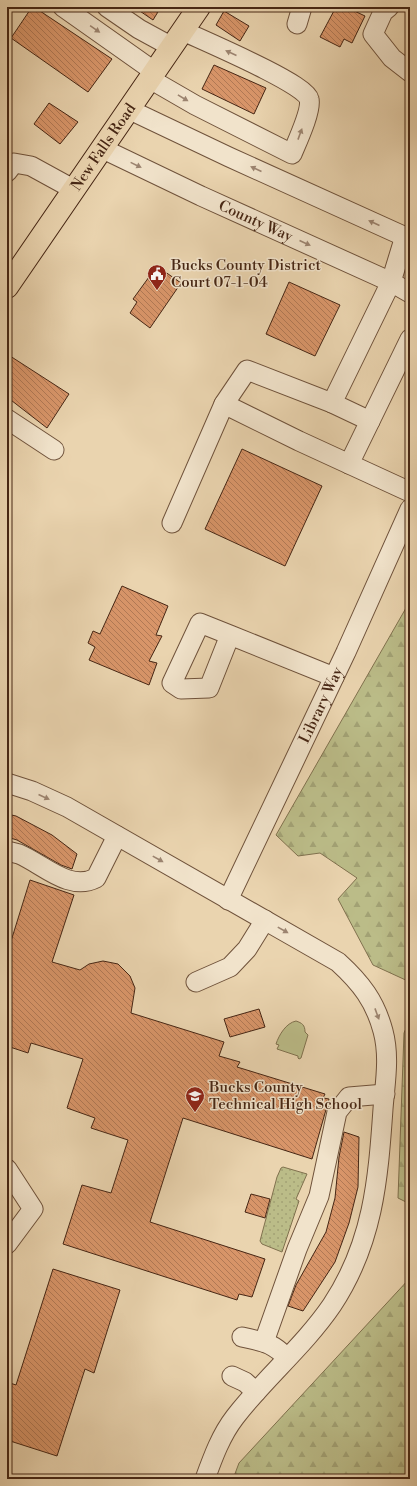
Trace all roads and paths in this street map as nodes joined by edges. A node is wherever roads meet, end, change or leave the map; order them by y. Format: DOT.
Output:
graph roads {
  1 [pos="63,7"];
  2 [pos="107,7"];
  3 [pos="200,7"];
  4 [pos="389,7"];
  5 [pos="177,39"];
  6 [pos="410,72"];
  7 [pos="152,75"];
  8 [pos="128,109"];
  9 [pos="101,148"];
  10 [pos="292,154"];
  11 [pos="9,165"];
  12 [pos="284,182"];
  13 [pos="74,189"];
  14 [pos="407,238"];
  15 [pos="10,273"];
  16 [pos="391,282"];
  17 [pos="410,292"];
  18 [pos="410,339"];
  19 [pos="332,403"];
  20 [pos="224,404"];
  21 [pos="7,419"];
  22 [pos="370,421"];
  23 [pos="54,450"];
  24 [pos="349,464"];
  25 [pos="410,492"];
  26 [pos="410,509"];
  27 [pos="172,522"];
  28 [pos="405,533"];
  29 [pos="230,635"];
  30 [pos="334,677"];
  31 [pos="7,783"];
  32 [pos="117,836"];
  33 [pos="7,851"];
  34 [pos="228,900"];
  35 [pos="265,920"];
  36 [pos="196,982"];
  37 [pos="384,1094"];
  38 [pos="7,1169"];
  39 [pos="7,1244"];
  40 [pos="242,1337"];
  41 [pos="264,1342"];
  42 [pos="287,1358"];
  43 [pos="232,1376"];
  44 [pos="256,1392"];
  45 [pos="205,1479"];
  1 -- 7 [label="street, one-way"];
  2 -- 5 [label="street"];
  3 -- 5 [label="main road, New Falls Road"];
  4 -- 6 [label="street"];
  5 -- 7 [label="main road, New Falls Road"];
  10 -- 5 [label="street, one-way"];
  7 -- 8 [label="main road, New Falls Road"];
  7 -- 10 [label="street, one-way"];
  8 -- 9 [label="main road, New Falls Road"];
  12 -- 8 [label="street, one-way"];
  9 -- 13 [label="main road, New Falls Road"];
  9 -- 16 [label="street, County Way, one-way"];
  10 -- 12 [label="street"];
  11 -- 13 [label="street"];
  14 -- 12 [label="street, one-way"];
  13 -- 15 [label="main road, New Falls Road"];
  14 -- 16 [label="street"];
  16 -- 17 [label="street, County Way"];
  16 -- 19 [label="street"];
  18 -- 22 [label="street"];
  19 -- 20 [label="street"];
  19 -- 22 [label="street"];
  20 -- 24 [label="street"];
  20 -- 27 [label="street"];
  21 -- 23 [label="street"];
  22 -- 24 [label="street"];
  24 -- 25 [label="street"];
  26 -- 28 [label="street, Library Way"];
  28 -- 30 [label="street, Library Way"];
  29 -- 30 [label="street"];
  30 -- 34 [label="street, Library Way"];
  31 -- 32 [label="street, one-way"];
  32 -- 33 [label="street"];
  32 -- 34 [label="street, one-way"];
  34 -- 35 [label="street"];
  35 -- 36 [label="street"];
  35 -- 37 [label="street, one-way"];
  37 -- 41 [label="street"];
  37 -- 42 [label="street"];
  38 -- 39 [label="street"];
  40 -- 41 [label="street"];
  41 -- 42 [label="street"];
  42 -- 44 [label="street"];
  43 -- 44 [label="street"];
  44 -- 45 [label="street"];
}
